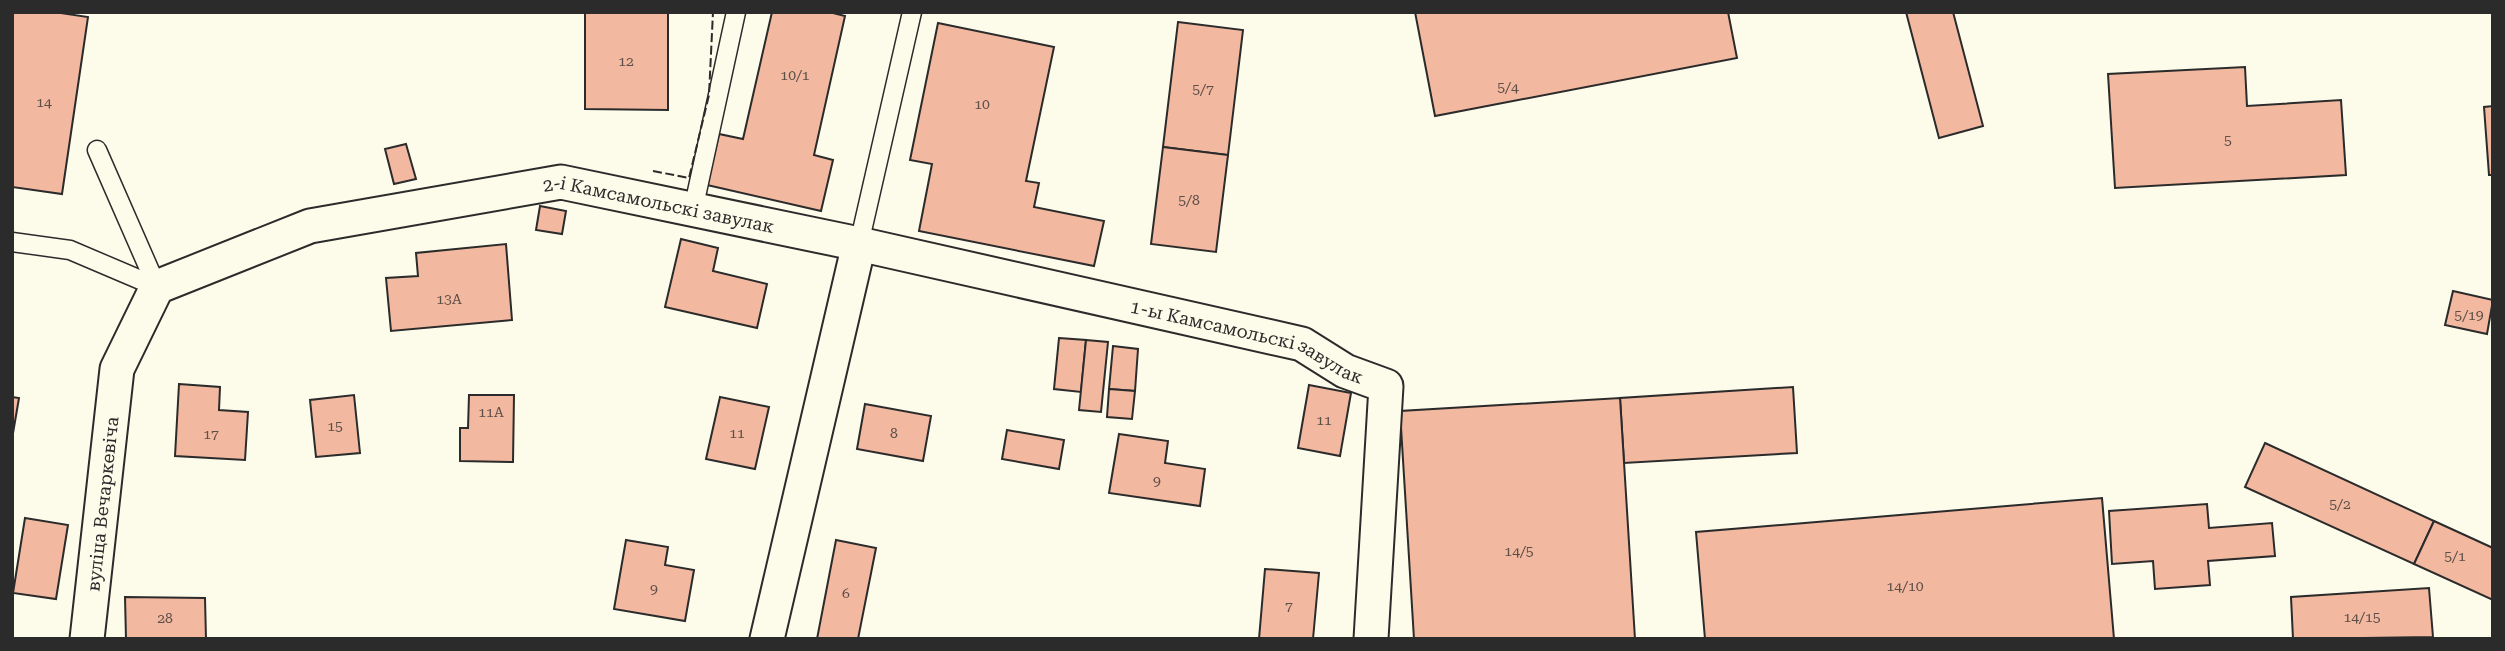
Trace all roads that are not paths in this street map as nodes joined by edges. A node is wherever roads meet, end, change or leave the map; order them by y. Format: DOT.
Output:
graph roads {
  1 [pos="736,12"];
  2 [pos="912,12"];
  3 [pos="97,150"];
  4 [pos="693,210"];
  5 [pos="12,242"];
  6 [pos="859,244"];
  7 [pos="157,287"];
  8 [pos="87,639"];
  9 [pos="766,639"];
  10 [pos="1371,639"];
  1 -- 4 [label="lane"];
  2 -- 6 [label="lane"];
  3 -- 7 [label="lane"];
  4 -- 6 [label="street, 2-і Камсамольскі завулак"];
  4 -- 7 [label="street, 2-і Камсамольскі завулак"];
  5 -- 7 [label="lane"];
  6 -- 9 [label="street"];
  6 -- 10 [label="street, 1-ы Камсамольскі завулак"];
  7 -- 8 [label="street, вуліца Вечаркевіча"];
}
